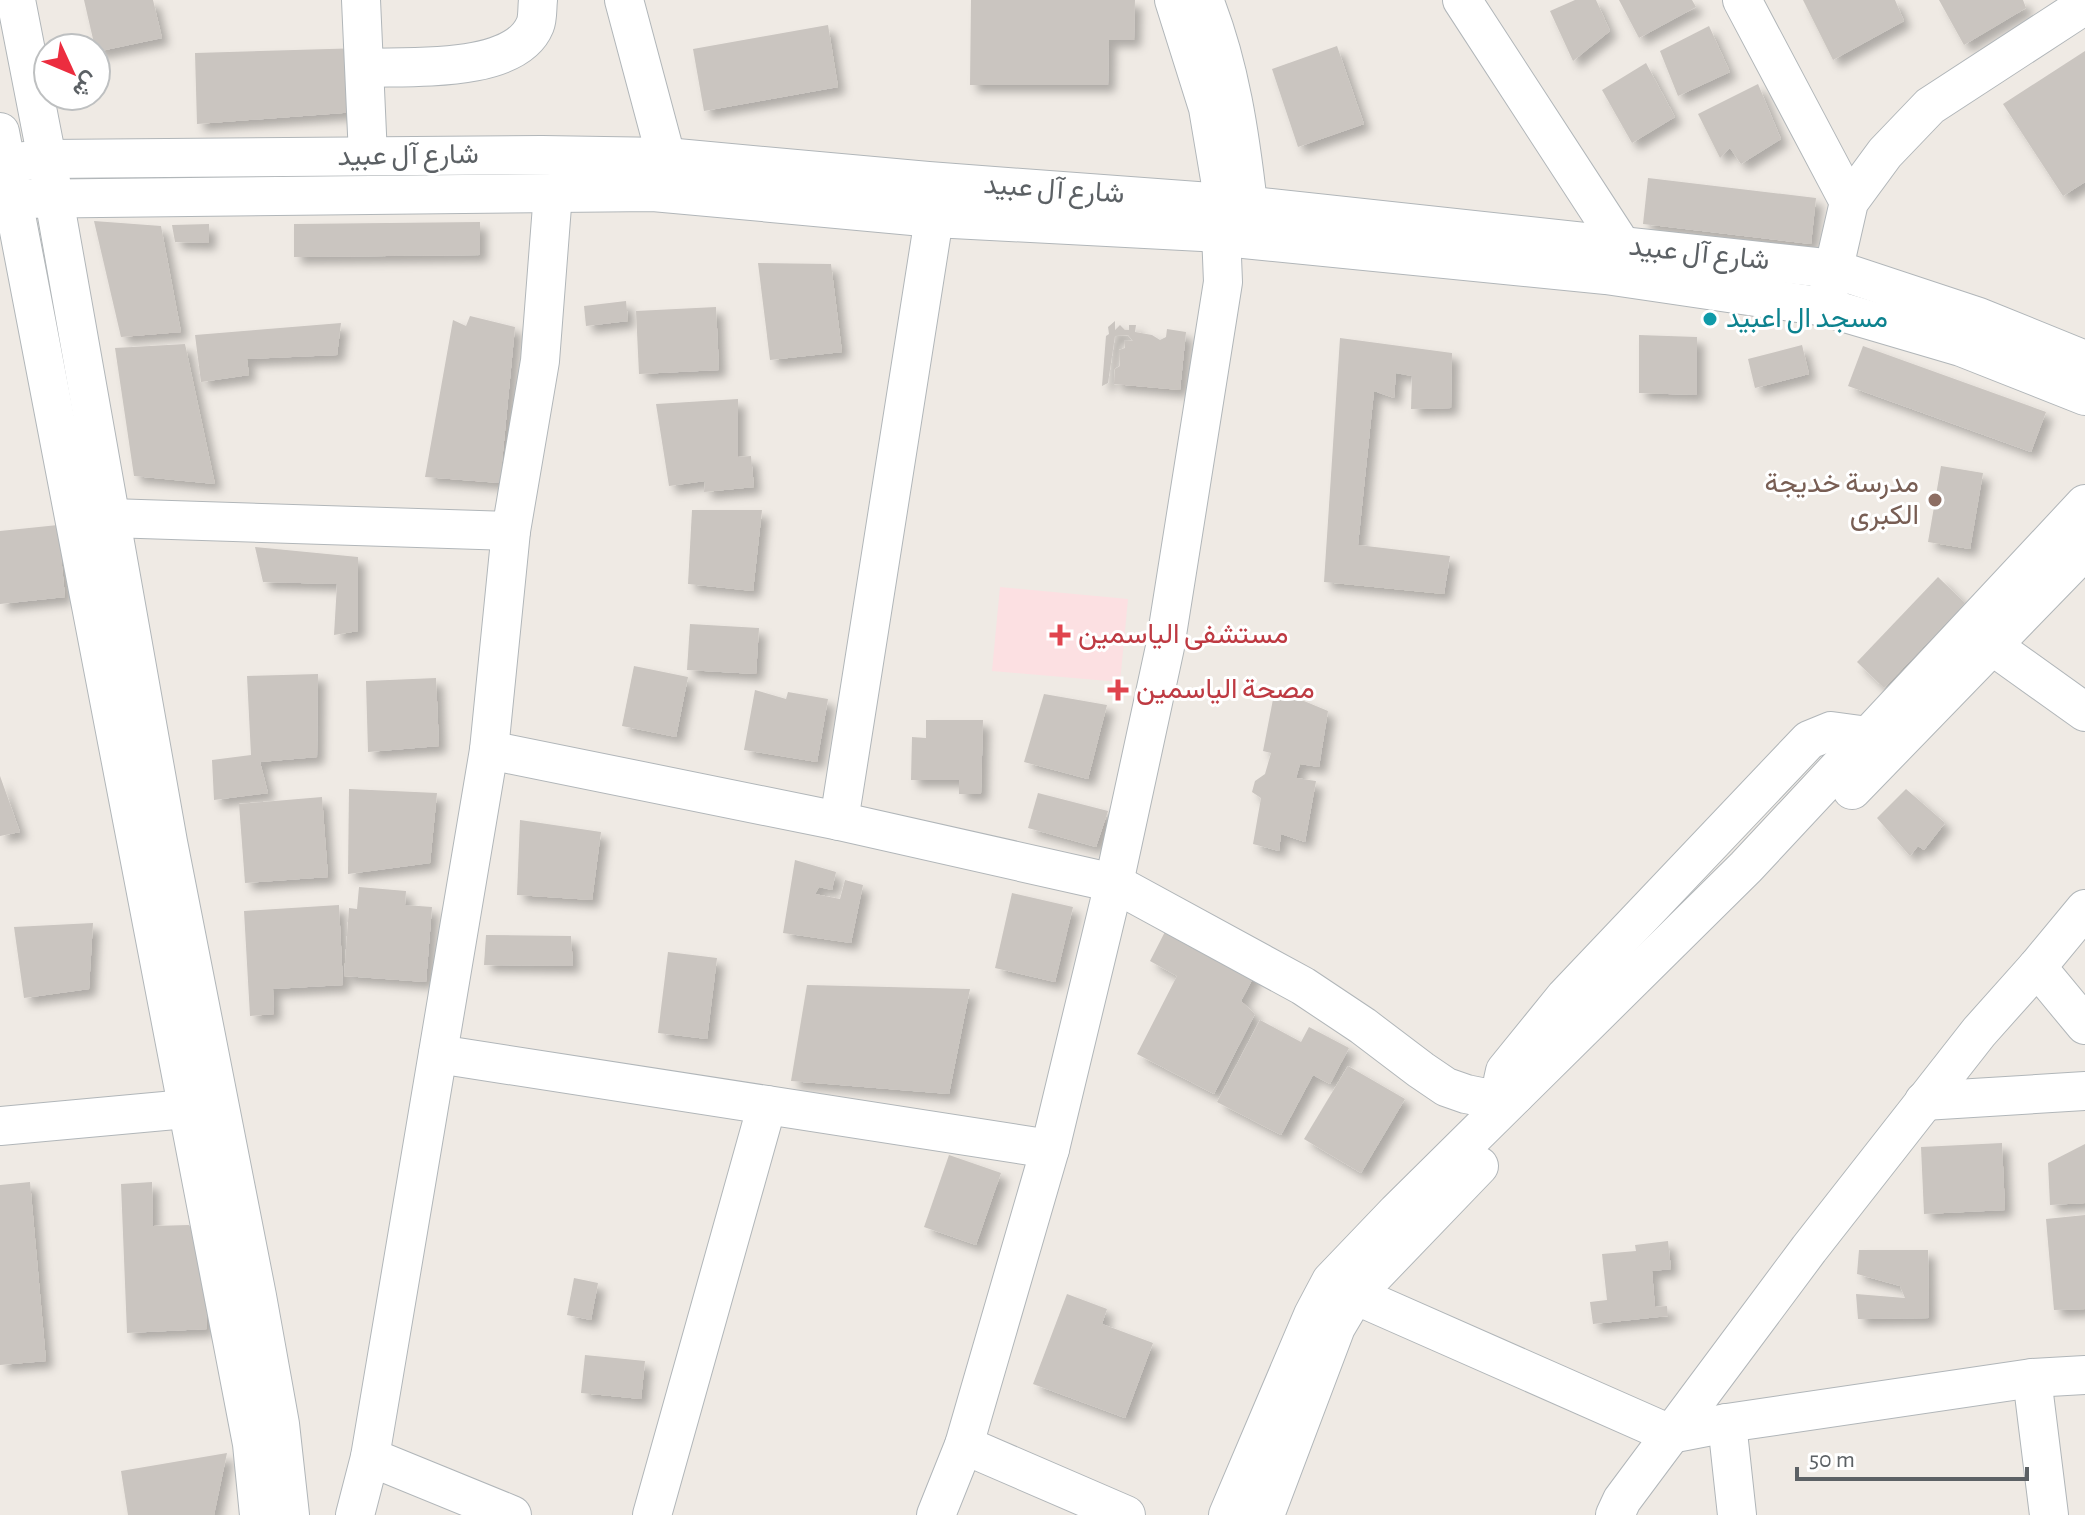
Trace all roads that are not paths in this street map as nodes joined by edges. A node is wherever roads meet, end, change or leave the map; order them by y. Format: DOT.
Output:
graph roads {
  1 [pos="16,0"];
  2 [pos="361,0"];
  3 [pos="538,0"];
  4 [pos="624,0"];
  5 [pos="1174,0"];
  6 [pos="1204,0"];
  7 [pos="1462,0"];
  8 [pos="1742,0"];
  9 [pos="2060,9"];
  10 [pos="365,68"];
  11 [pos="2,147"];
  12 [pos="368,156"];
  13 [pos="666,157"];
  14 [pos="47,159"];
  15 [pos="553,193"];
  16 [pos="53,198"];
  17 [pos="12,199"];
  18 [pos="1849,202"];
  19 [pos="934,218"];
  20 [pos="1235,221"];
  21 [pos="1622,246"];
  22 [pos="1834,269"];
  23 [pos="1825,307"];
  24 [pos="2085,360"];
  25 [pos="2085,396"];
  26 [pos="2085,504"];
  27 [pos="110,518"];
  28 [pos="511,531"];
  29 [pos="2085,550"];
  30 [pos="1994,647"];
  31 [pos="2085,712"];
  32 [pos="489,750"];
  33 [pos="839,821"];
  34 [pos="1114,883"];
  35 [pos="2085,909"];
  36 [pos="2037,967"];
  37 [pos="2085,1025"];
  38 [pos="438,1054"];
  39 [pos="1446,1087"];
  40 [pos="2085,1091"];
  41 [pos="1515,1095"];
  42 [pos="1924,1101"];
  43 [pos="767,1105"];
  44 [pos="186,1109"];
  45 [pos="0,1126"];
  46 [pos="1050,1149"];
  47 [pos="1458,1152"];
  48 [pos="1343,1288"];
  49 [pos="2085,1375"];
  50 [pos="2032,1378"];
  51 [pos="1727,1423"];
  52 [pos="1670,1434"];
  53 [pos="964,1445"];
  54 [pos="370,1457"];
  55 [pos="259,1515"];
  56 [pos="290,1515"];
  57 [pos="355,1515"];
  58 [pos="512,1515"];
  59 [pos="652,1515"];
  60 [pos="936,1515"];
  61 [pos="1126,1515"];
  62 [pos="1228,1515"];
  63 [pos="1265,1515"];
  64 [pos="1615,1515"];
  65 [pos="1737,1515"];
  66 [pos="2049,1515"];
  1 -- 14 [label="street"];
  2 -- 10 [label="street"];
  3 -- 10 [label="street"];
  4 -- 13 [label="street"];
  5 -- 20 [label="street"];
  6 -- 20 [label="street"];
  7 -- 21 [label="street"];
  8 -- 18 [label="street"];
  9 -- 18 [label="street"];
  10 -- 12 [label="street"];
  11 -- 14 [label="street, شارع آل عبيد"];
  11 -- 17 [label="street"];
  12 -- 13 [label="street, شارع آل عبيد"];
  12 -- 14 [label="street, شارع آل عبيد"];
  13 -- 20 [label="street, شارع آل عبيد"];
  14 -- 16 [label="street"];
  15 -- 16 [label="street, شارع آل عبيد"];
  15 -- 19 [label="street, شارع آل عبيد"];
  15 -- 28 [label="street"];
  16 -- 17 [label="street, شارع آل عبيد"];
  16 -- 27 [label="street"];
  17 -- 44 [label="street"];
  18 -- 22 [label="street"];
  19 -- 20 [label="street, شارع آل عبيد"];
  19 -- 33 [label="street"];
  20 -- 21 [label="street, شارع آل عبيد"];
  20 -- 23 [label="street, شارع آل عبيد"];
  20 -- 34 [label="street"];
  21 -- 22 [label="street, شارع آل عبيد"];
  22 -- 23 [label="street"];
  22 -- 24 [label="street, شارع آل عبيد"];
  23 -- 25 [label="street, شارع آل عبيد"];
  26 -- 41 [label="street"];
  27 -- 28 [label="street"];
  27 -- 56 [label="street"];
  28 -- 32 [label="street"];
  29 -- 30 [label="street"];
  30 -- 31 [label="street"];
  30 -- 48 [label="street"];
  32 -- 33 [label="street"];
  32 -- 38 [label="street"];
  33 -- 34 [label="street"];
  34 -- 39 [label="street"];
  34 -- 46 [label="street"];
  35 -- 36 [label="street"];
  36 -- 37 [label="street"];
  36 -- 42 [label="street"];
  38 -- 43 [label="street"];
  38 -- 54 [label="street"];
  39 -- 41 [label="street"];
  39 -- 47 [label="street"];
  40 -- 42 [label="street"];
  41 -- 47 [label="street"];
  42 -- 52 [label="street"];
  43 -- 46 [label="street"];
  43 -- 59 [label="street"];
  44 -- 45 [label="street"];
  44 -- 55 [label="street"];
  46 -- 53 [label="street"];
  47 -- 48 [label="street"];
  48 -- 52 [label="street"];
  48 -- 62 [label="street"];
  48 -- 63 [label="street"];
  49 -- 50 [label="street"];
  50 -- 51 [label="street"];
  50 -- 66 [label="street"];
  51 -- 52 [label="street"];
  51 -- 65 [label="street"];
  52 -- 64 [label="street"];
  53 -- 60 [label="street"];
  53 -- 61 [label="street"];
  54 -- 57 [label="street"];
  54 -- 58 [label="street"];
}
